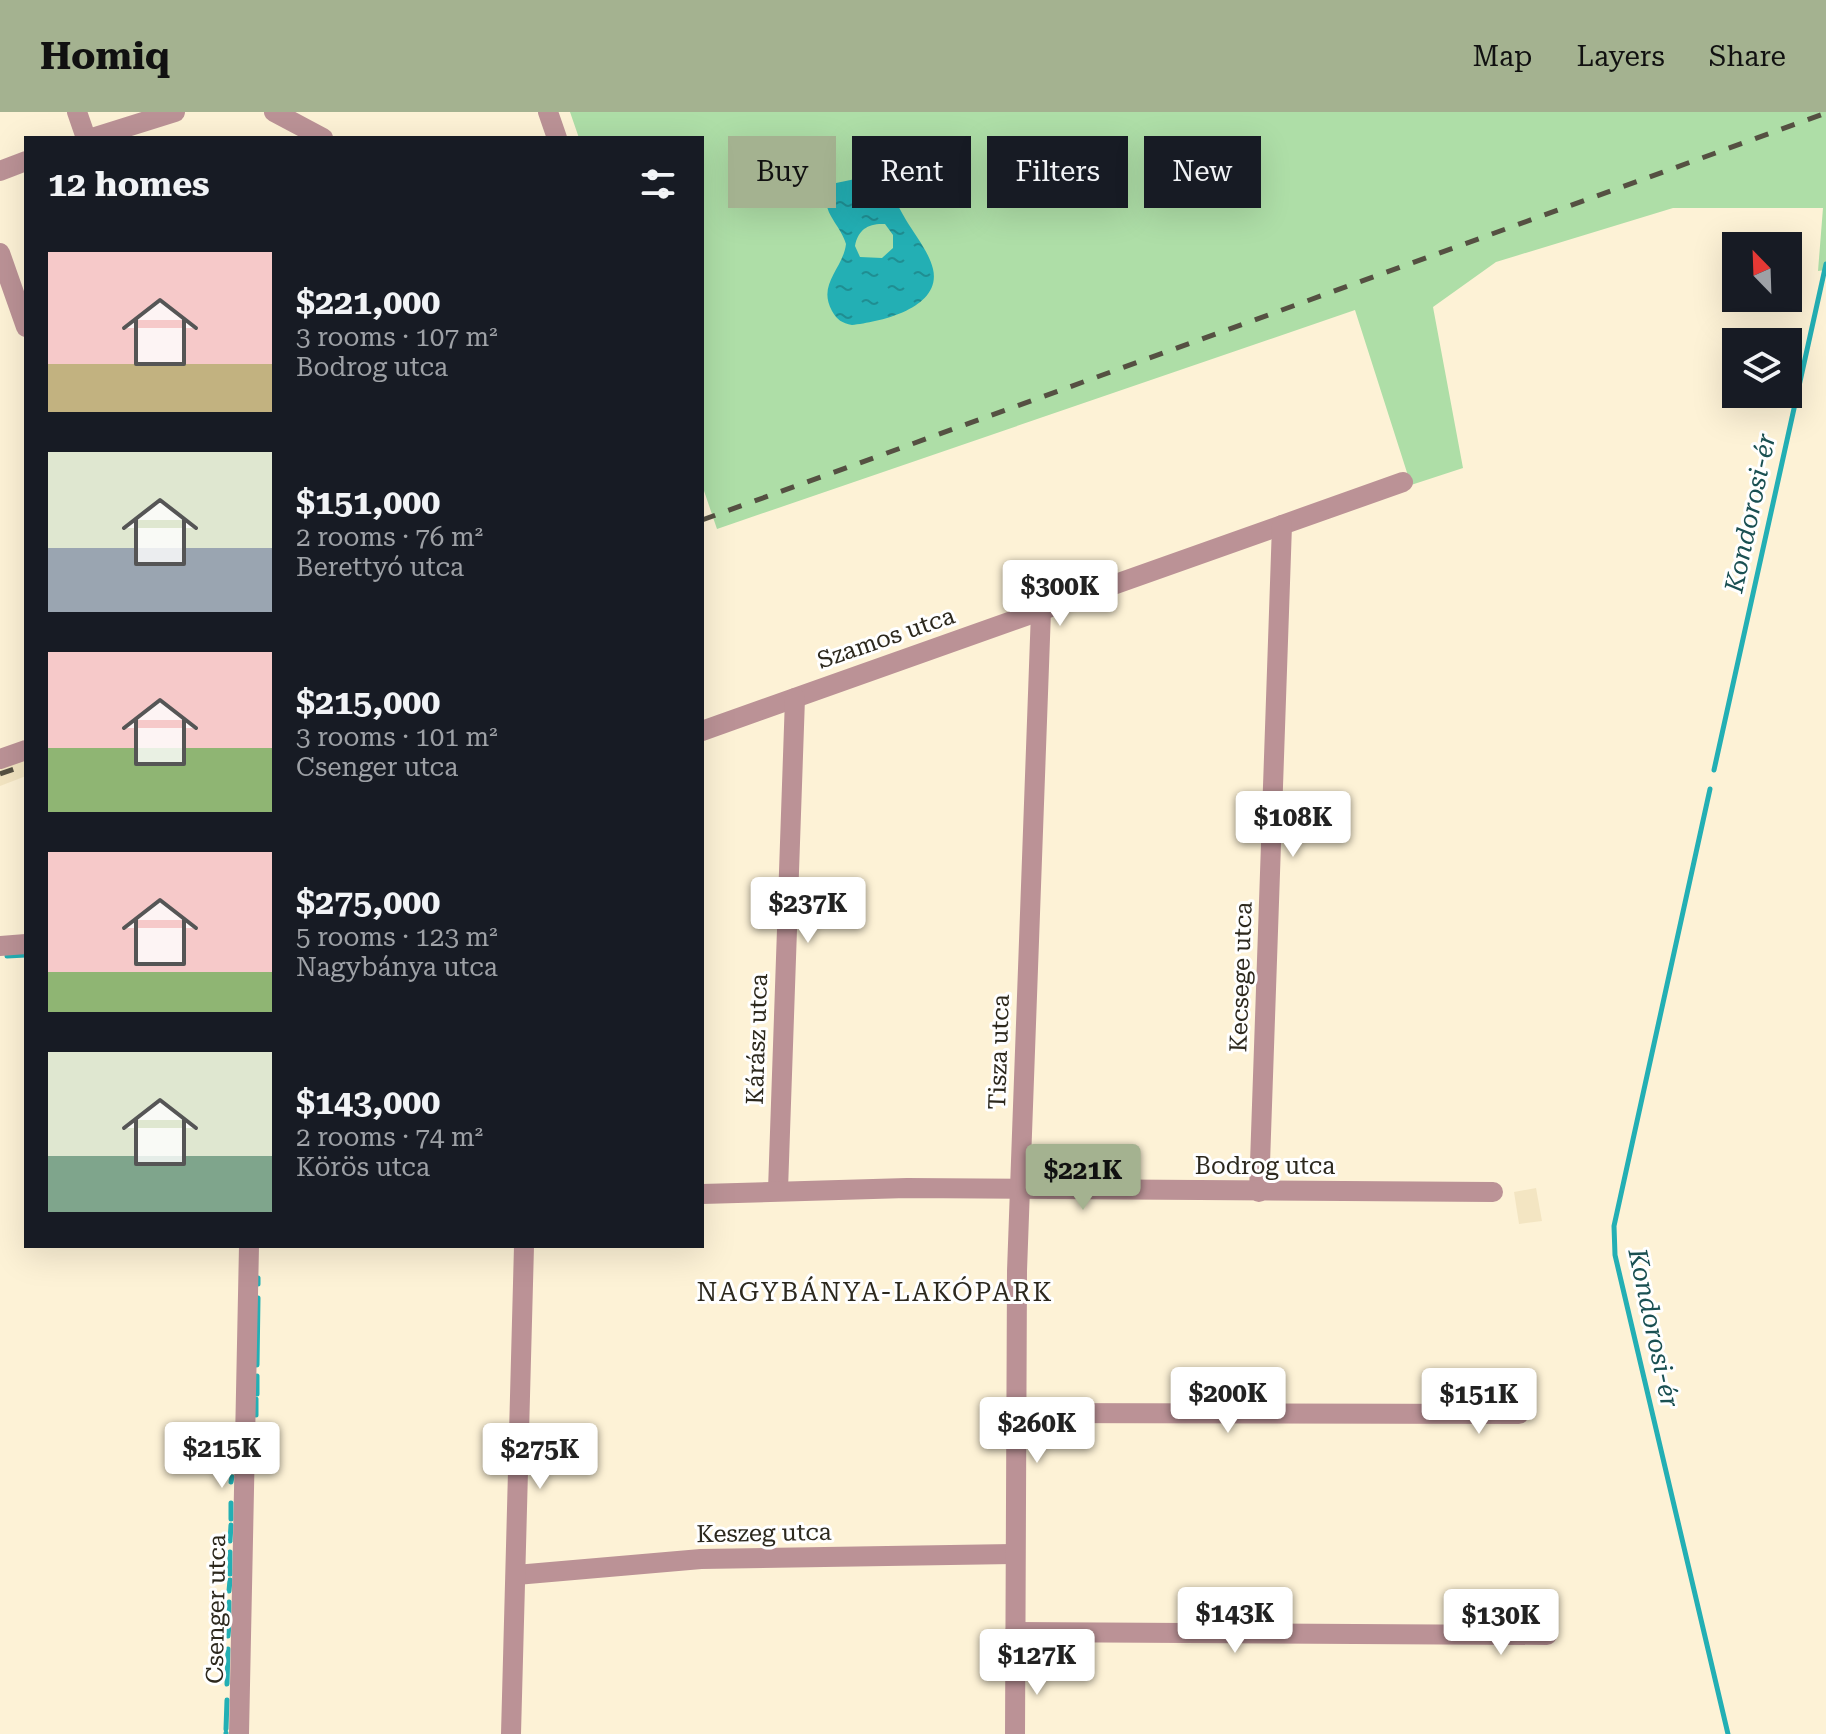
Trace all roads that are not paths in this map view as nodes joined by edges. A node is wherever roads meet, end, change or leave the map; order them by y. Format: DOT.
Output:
graph roads {
  1 [pos="77,112"];
  2 [pos="175,112"];
  3 [pos="274,112"];
  4 [pos="548,112"];
  5 [pos="88,136"];
  6 [pos="96,136"];
  7 [pos="319,136"];
  8 [pos="556,136"];
  9 [pos="24,162"];
  10 [pos="0,171"];
  11 [pos="0,253"];
  12 [pos="24,321"];
  13 [pos="1403,482"];
  14 [pos="1282,525"];
  15 [pos="1041,611"];
  16 [pos="795,698"];
  17 [pos="704,730"];
  18 [pos="24,751"];
  19 [pos="0,759"];
  20 [pos="24,944"];
  21 [pos="0,946"];
  22 [pos="778,1190"];
  23 [pos="1020,1190"];
  24 [pos="1259,1192"];
  25 [pos="1493,1192"];
  26 [pos="704,1194"];
  27 [pos="249,1248"];
  28 [pos="524,1248"];
  29 [pos="1015,1413"];
  30 [pos="1519,1414"];
  31 [pos="1013,1554"];
  32 [pos="516,1575"];
  33 [pos="1015,1632"];
  34 [pos="1547,1635"];
  35 [pos="239,1734"];
  36 [pos="511,1734"];
  37 [pos="1015,1734"];
  1 -- 5 [label="street"];
  2 -- 6 [label="street"];
  3 -- 7 [label="street"];
  4 -- 8 [label="street"];
  9 -- 10 [label="street"];
  11 -- 12 [label="street"];
  13 -- 14 [label="street, Szamos utca"];
  14 -- 15 [label="street, Szamos utca"];
  14 -- 24 [label="street, Kecsege utca"];
  15 -- 16 [label="street, Szamos utca"];
  15 -- 23 [label="street, Tisza utca"];
  16 -- 17 [label="street, Szamos utca"];
  16 -- 22 [label="street, Kárász utca"];
  18 -- 19 [label="street"];
  20 -- 21 [label="street"];
  22 -- 23 [label="street, Bodrog utca"];
  22 -- 26 [label="street, Bodrog utca"];
  23 -- 24 [label="street, Bodrog utca"];
  23 -- 29 [label="street, Tisza utca"];
  24 -- 25 [label="street, Bodrog utca"];
  27 -- 35 [label="street, Csenger utca"];
  28 -- 32 [label="street"];
  29 -- 30 [label="street"];
  29 -- 31 [label="street, Tisza utca"];
  31 -- 32 [label="street, Keszeg utca"];
  31 -- 33 [label="street, Tisza utca"];
  32 -- 36 [label="street"];
  33 -- 34 [label="street"];
  33 -- 37 [label="street, Tisza utca"];
}
